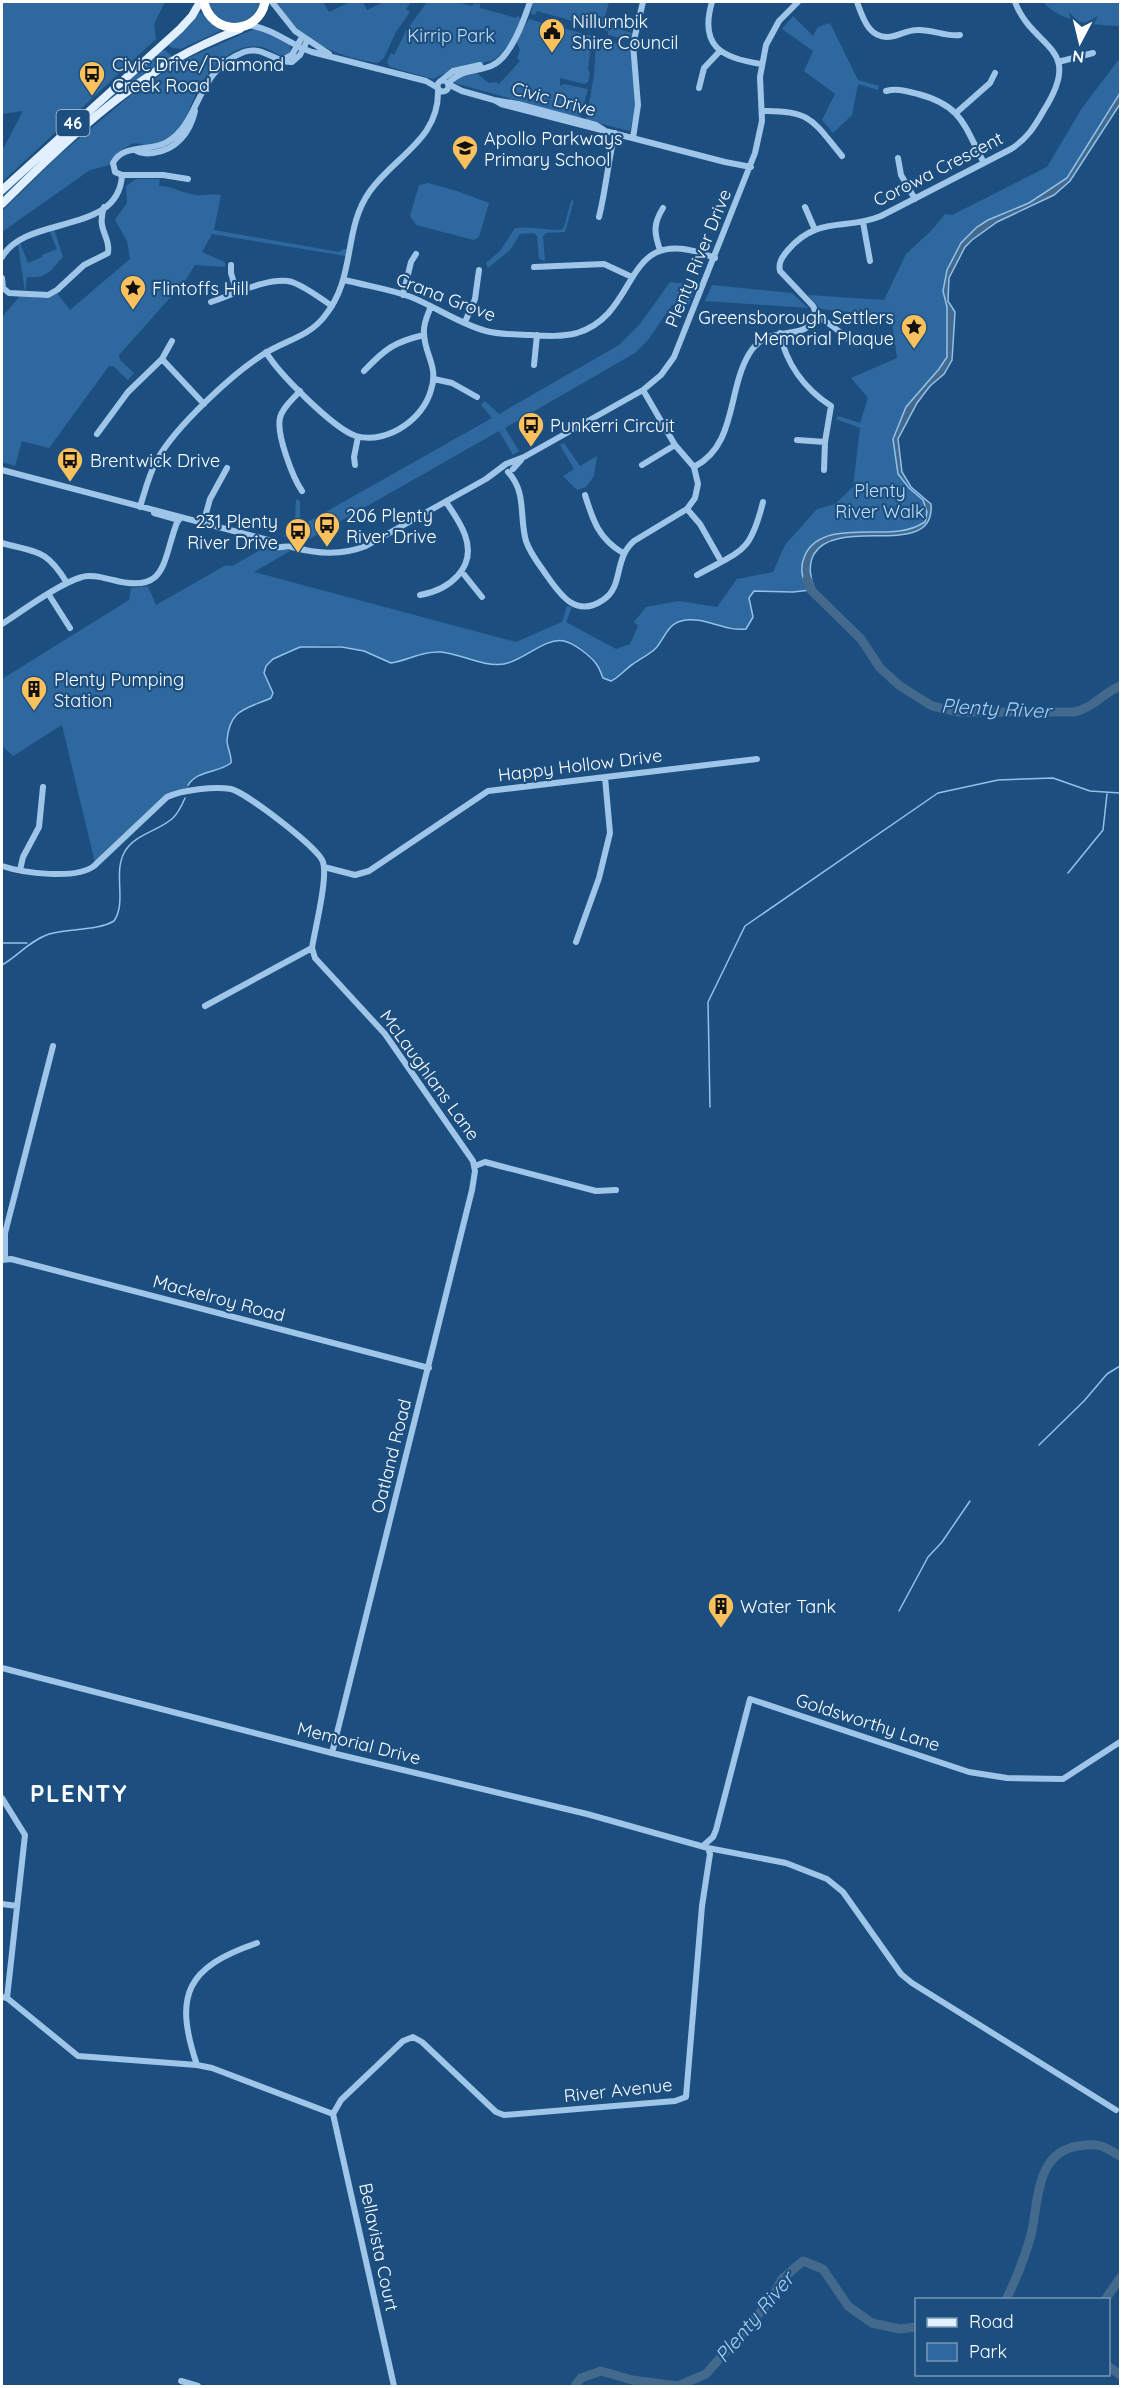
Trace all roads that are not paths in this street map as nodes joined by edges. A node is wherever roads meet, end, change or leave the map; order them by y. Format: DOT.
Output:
graph roads {
  1 [pos="202,2"];
  2 [pos="265,2"];
  3 [pos="272,2"];
  4 [pos="530,2"];
  5 [pos="643,2"];
  6 [pos="712,2"];
  7 [pos="798,2"];
  8 [pos="857,2"];
  9 [pos="1015,2"];
  10 [pos="246,26"];
  11 [pos="960,35"];
  12 [pos="304,39"];
  13 [pos="300,47"];
  14 [pos="720,51"];
  15 [pos="1093,53"];
  16 [pos="332,56"];
  17 [pos="1058,62"];
  18 [pos="761,64"];
  19 [pos="995,74"];
  20 [pos="426,81"];
  21 [pos="445,85"];
  22 [pos="438,88"];
  23 [pos="699,88"];
  24 [pos="886,92"];
  25 [pos="438,103"];
  26 [pos="763,111"];
  27 [pos="956,113"];
  28 [pos="615,133"];
  29 [pos="633,138"];
  30 [pos="842,156"];
  31 [pos="898,158"];
  32 [pos="984,163"];
  33 [pos="750,169"];
  34 [pos="122,175"];
  35 [pos="188,179"];
  36 [pos="2,190"];
  37 [pos="915,199"];
  38 [pos="2,204"];
  39 [pos="104,207"];
  40 [pos="804,207"];
  41 [pos="663,208"];
  42 [pos="599,217"];
  43 [pos="863,222"];
  44 [pos="815,230"];
  45 [pos="660,250"];
  46 [pos="416,254"];
  47 [pos="2,257"];
  48 [pos="715,258"];
  49 [pos="870,261"];
  50 [pos="231,265"];
  51 [pos="534,267"];
  52 [pos="479,270"];
  53 [pos="632,277"];
  54 [pos="2,278"];
  55 [pos="345,280"];
  56 [pos="237,293"];
  57 [pos="403,295"];
  58 [pos="211,302"];
  59 [pos="332,306"];
  60 [pos="431,306"];
  61 [pos="816,317"];
  62 [pos="465,322"];
  63 [pos="780,333"];
  64 [pos="424,335"];
  65 [pos="537,336"];
  66 [pos="172,341"];
  67 [pos="856,344"];
  68 [pos="266,352"];
  69 [pos="162,359"];
  70 [pos="534,365"];
  71 [pos="364,371"];
  72 [pos="434,380"];
  73 [pos="643,390"];
  74 [pos="300,391"];
  75 [pos="477,397"];
  76 [pos="204,404"];
  77 [pos="97,434"];
  78 [pos="358,437"];
  79 [pos="796,440"];
  80 [pos="825,442"];
  81 [pos="675,445"];
  82 [pos="355,465"];
  83 [pos="642,465"];
  84 [pos="227,468"];
  85 [pos="509,468"];
  86 [pos="694,468"];
  87 [pos="2,470"];
  88 [pos="824,470"];
  89 [pos="302,491"];
  90 [pos="585,495"];
  91 [pos="446,502"];
  92 [pos="763,502"];
  93 [pos="140,507"];
  94 [pos="687,509"];
  95 [pos="175,518"];
  96 [pos="203,524"];
  97 [pos="2,543"];
  98 [pos="624,553"];
  99 [pos="722,561"];
  100 [pos="462,572"];
  101 [pos="697,575"];
  102 [pos="67,584"];
  103 [pos="49,595"];
  104 [pos="420,595"];
  105 [pos="482,597"];
  106 [pos="2,624"];
  107 [pos="70,628"];
  108 [pos="758,759"];
  109 [pos="605,777"];
  110 [pos="42,787"];
  111 [pos="2,866"];
  112 [pos="324,867"];
  113 [pos="20,870"];
  114 [pos="576,942"];
  115 [pos="312,948"];
  116 [pos="205,1006"];
  117 [pos="53,1046"];
  118 [pos="475,1166"];
  119 [pos="616,1190"];
  120 [pos="3,1259"];
  121 [pos="429,1368"];
  122 [pos="2,1668"];
  123 [pos="1120,1742"];
  124 [pos="332,1752"];
  125 [pos="2,1798"];
  126 [pos="706,1846"];
  127 [pos="2,1904"];
  128 [pos="17,1906"];
  129 [pos="257,1942"];
  130 [pos="4,1998"];
  131 [pos="197,2065"];
  132 [pos="1116,2110"];
  133 [pos="333,2114"];
  134 [pos="181,2381"];
  135 [pos="198,2386"];
  136 [pos="394,2386"];
  1 -- 10 [label="highway, 46"];
  1 -- 36 [label="main road, 46"];
  2 -- 10 [label="highway, 46"];
  3 -- 12 [label="street"];
  4 -- 21 [label="street"];
  5 -- 29 [label="street"];
  6 -- 14 [label="street"];
  7 -- 18 [label="street, Plenty River Drive"];
  8 -- 11 [label="street"];
  9 -- 17 [label="street"];
  10 -- 13 [label="street"];
  10 -- 38 [label="main road, 46"];
  12 -- 13 [label="street"];
  12 -- 16 [label="street"];
  13 -- 16 [label="street"];
  13 -- 34 [label="street"];
  14 -- 18 [label="street"];
  14 -- 23 [label="street"];
  15 -- 17 [label="street"];
  16 -- 20 [label="street"];
  17 -- 32 [label="street, Corowa Crescent"];
  18 -- 26 [label="street, Plenty River Drive"];
  19 -- 27 [label="street"];
  20 -- 21 [label="street"];
  20 -- 22 [label="street"];
  21 -- 22 [label="street"];
  21 -- 25 [label="street"];
  21 -- 28 [label="street, Civic Drive"];
  22 -- 25 [label="street"];
  24 -- 27 [label="street"];
  25 -- 55 [label="street"];
  26 -- 30 [label="street"];
  26 -- 33 [label="street, Plenty River Drive"];
  27 -- 32 [label="street"];
  28 -- 29 [label="street, Civic Drive"];
  28 -- 42 [label="street"];
  29 -- 33 [label="street, Civic Drive"];
  31 -- 37 [label="street"];
  32 -- 37 [label="street, Corowa Crescent"];
  33 -- 48 [label="street, Plenty River Drive"];
  34 -- 35 [label="street"];
  34 -- 39 [label="street"];
  37 -- 43 [label="street, Corowa Crescent"];
  39 -- 47 [label="street"];
  39 -- 54 [label="street"];
  40 -- 44 [label="street"];
  41 -- 45 [label="street"];
  43 -- 44 [label="street, Corowa Crescent"];
  43 -- 49 [label="street"];
  44 -- 61 [label="street, Corowa Crescent"];
  45 -- 48 [label="street"];
  45 -- 53 [label="street, Crana Grove"];
  46 -- 57 [label="street"];
  48 -- 73 [label="street, Plenty River Drive"];
  50 -- 56 [label="street"];
  51 -- 53 [label="street"];
  52 -- 62 [label="street"];
  53 -- 65 [label="street, Crana Grove"];
  55 -- 57 [label="street, Crana Grove"];
  55 -- 59 [label="street"];
  56 -- 58 [label="street"];
  56 -- 59 [label="street"];
  57 -- 60 [label="street, Crana Grove"];
  59 -- 68 [label="street"];
  60 -- 62 [label="street, Crana Grove"];
  60 -- 64 [label="street"];
  61 -- 63 [label="street"];
  61 -- 67 [label="street"];
  62 -- 65 [label="street, Crana Grove"];
  63 -- 80 [label="street"];
  63 -- 86 [label="street"];
  64 -- 71 [label="street"];
  64 -- 72 [label="street"];
  65 -- 70 [label="street"];
  66 -- 69 [label="street"];
  68 -- 74 [label="street"];
  68 -- 76 [label="street"];
  69 -- 76 [label="street"];
  69 -- 77 [label="street"];
  72 -- 75 [label="street"];
  72 -- 78 [label="street"];
  73 -- 81 [label="street"];
  73 -- 85 [label="street, Plenty River Drive"];
  74 -- 78 [label="street"];
  74 -- 89 [label="street"];
  76 -- 93 [label="street"];
  78 -- 82 [label="street"];
  79 -- 80 [label="street"];
  80 -- 88 [label="street"];
  81 -- 83 [label="street"];
  81 -- 86 [label="street"];
  84 -- 96 [label="street"];
  85 -- 91 [label="street, Plenty River Drive"];
  85 -- 98 [label="street"];
  86 -- 94 [label="street"];
  87 -- 93 [label="street, Plenty River Drive"];
  90 -- 98 [label="street"];
  91 -- 96 [label="street, Plenty River Drive"];
  91 -- 100 [label="street"];
  92 -- 99 [label="street"];
  93 -- 95 [label="street, Plenty River Drive"];
  94 -- 98 [label="street"];
  94 -- 99 [label="street"];
  95 -- 96 [label="street, Plenty River Drive"];
  95 -- 102 [label="street"];
  97 -- 102 [label="street"];
  99 -- 101 [label="street"];
  100 -- 104 [label="street"];
  100 -- 105 [label="street"];
  102 -- 103 [label="street"];
  103 -- 106 [label="street"];
  103 -- 107 [label="street"];
  108 -- 109 [label="street, Happy Hollow Drive"];
  109 -- 112 [label="street, Happy Hollow Drive"];
  109 -- 114 [label="street"];
  110 -- 113 [label="street"];
  111 -- 113 [label="street"];
  112 -- 113 [label="street"];
  112 -- 115 [label="street"];
  115 -- 116 [label="street"];
  115 -- 118 [label="street, McLaughlans Lane"];
  117 -- 120 [label="street"];
  118 -- 119 [label="street"];
  118 -- 121 [label="street, Oatland Road"];
  120 -- 121 [label="street, Mackelroy Road"];
  121 -- 124 [label="street, Oatland Road"];
  122 -- 124 [label="street, Memorial Drive"];
  123 -- 126 [label="street, Goldsworthy Lane"];
  124 -- 126 [label="street, Memorial Drive"];
  125 -- 128 [label="street"];
  126 -- 132 [label="street"];
  126 -- 133 [label="street, River Avenue"];
  127 -- 128 [label="street"];
  128 -- 130 [label="street"];
  129 -- 131 [label="street"];
  130 -- 131 [label="street"];
  131 -- 133 [label="street"];
  133 -- 136 [label="street, Bellavista Court"];
  134 -- 135 [label="street"];
}
